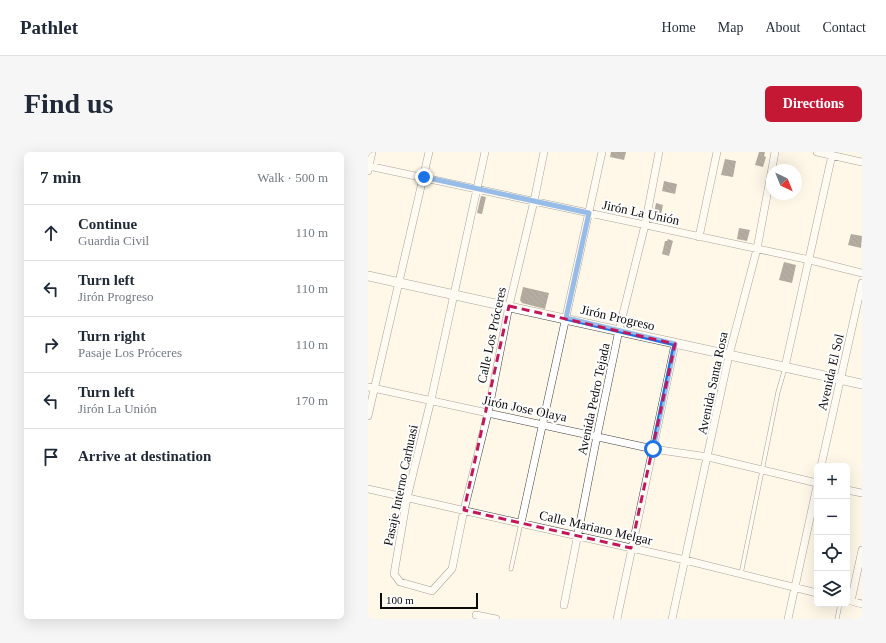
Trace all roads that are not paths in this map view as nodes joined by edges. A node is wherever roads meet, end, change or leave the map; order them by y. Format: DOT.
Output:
graph roads {
  1 [pos="372,152"];
  2 [pos="429,152"];
  3 [pos="485,152"];
  4 [pos="544,152"];
  5 [pos="602,152"];
  6 [pos="659,152"];
  7 [pos="717,152"];
  8 [pos="776,152"];
  9 [pos="816,152"];
  10 [pos="832,155"];
  11 [pos="862,162"];
  12 [pos="368,168"];
  13 [pos="424,177"];
  14 [pos="478,189"];
  15 [pos="534,201"];
  16 [pos="589,213"];
  17 [pos="645,225"];
  18 [pos="699,237"];
  19 [pos="757,249"];
  20 [pos="810,260"];
  21 [pos="862,273"];
  22 [pos="368,276"];
  23 [pos="399,282"];
  24 [pos="862,283"];
  25 [pos="454,294"];
  26 [pos="509,306"];
  27 [pos="566,318"];
  28 [pos="619,330"];
  29 [pos="675,344"];
  30 [pos="729,355"];
  31 [pos="785,367"];
  32 [pos="840,380"];
  33 [pos="862,384"];
  34 [pos="371,387"];
  35 [pos="431,400"];
  36 [pos="488,412"];
  37 [pos="368,416"];
  38 [pos="543,424"];
  39 [pos="597,436"];
  40 [pos="653,449"];
  41 [pos="708,457"];
  42 [pos="822,463"];
  43 [pos="762,470"];
  44 [pos="814,482"];
  45 [pos="368,489"];
  46 [pos="850,491"];
  47 [pos="862,493"];
  48 [pos="407,498"];
  49 [pos="814,499"];
  50 [pos="464,510"];
  51 [pos="521,523"];
  52 [pos="578,536"];
  53 [pos="631,548"];
  54 [pos="862,550"];
  55 [pos="685,560"];
  56 [pos="452,569"];
  57 [pos="511,569"];
  58 [pos="741,574"];
  59 [pos="795,588"];
  60 [pos="814,592"];
  61 [pos="850,597"];
  62 [pos="850,601"];
  63 [pos="862,604"];
  64 [pos="564,605"];
  65 [pos="839,607"];
  66 [pos="476,615"];
  67 [pos="496,619"];
  68 [pos="617,619"];
  69 [pos="672,619"];
  70 [pos="788,619"];
  71 [pos="837,619"];
  1 -- 12 [label="street"];
  2 -- 13 [label="street"];
  3 -- 14 [label="street, Pasaje Interno Carhuasi"];
  4 -- 15 [label="street, Calle Los Próceres"];
  5 -- 16 [label="street"];
  6 -- 17 [label="street, Avenida Pedro Tejada"];
  7 -- 18 [label="street"];
  8 -- 19 [label="street, Avenida Santa Rosa"];
  9 -- 10 [label="street"];
  10 -- 11 [label="street"];
  10 -- 20 [label="street"];
  12 -- 13 [label="street, Jirón La Unión"];
  13 -- 14 [label="street, Jirón La Unión"];
  13 -- 23 [label="street"];
  14 -- 15 [label="street, Jirón La Unión"];
  14 -- 25 [label="street, Pasaje Interno Carhuasi"];
  15 -- 16 [label="street, Jirón La Unión"];
  15 -- 26 [label="street, Calle Los Próceres"];
  16 -- 17 [label="street, Jirón La Unión"];
  16 -- 27 [label="street"];
  17 -- 18 [label="street, Jirón La Unión"];
  17 -- 28 [label="street, Avenida Pedro Tejada"];
  18 -- 19 [label="street, Jirón La Unión"];
  19 -- 20 [label="street, Jirón La Unión"];
  19 -- 30 [label="street, Avenida Santa Rosa"];
  20 -- 21 [label="street, Jirón La Unión"];
  20 -- 31 [label="street"];
  22 -- 23 [label="street, Jirón Progreso"];
  23 -- 25 [label="street, Jirón Progreso"];
  23 -- 34 [label="street"];
  24 -- 32 [label="street, Avenida El Sol"];
  25 -- 26 [label="street, Jirón Progreso"];
  25 -- 35 [label="street, Pasaje Interno Carhuasi"];
  26 -- 27 [label="street, Jirón Progreso"];
  26 -- 36 [label="street, Calle Los Próceres"];
  27 -- 28 [label="street, Jirón Progreso"];
  27 -- 38 [label="street"];
  28 -- 29 [label="street, Jirón Progreso"];
  28 -- 39 [label="street, Avenida Pedro Tejada"];
  29 -- 30 [label="street, Jirón Progreso"];
  29 -- 40 [label="street"];
  30 -- 31 [label="street, Jirón Progreso"];
  30 -- 41 [label="street, Avenida Santa Rosa"];
  31 -- 32 [label="street, Jirón Progreso"];
  31 -- 43 [label="lane"];
  32 -- 33 [label="street, Jirón Progreso"];
  32 -- 42 [label="street, Avenida El Sol"];
  34 -- 35 [label="street, Jirón Jose Olaya"];
  34 -- 37 [label="street"];
  35 -- 36 [label="street, Jirón Jose Olaya"];
  35 -- 48 [label="street, Pasaje Interno Carhuasi"];
  36 -- 38 [label="street, Jirón Jose Olaya"];
  36 -- 50 [label="street, Calle Los Próceres"];
  38 -- 39 [label="street, Jirón Jose Olaya"];
  38 -- 51 [label="street"];
  39 -- 40 [label="street, Jirón Jose Olaya"];
  39 -- 52 [label="street, Avenida Pedro Tejada"];
  40 -- 41 [label="street, Jirón Jose Olaya"];
  40 -- 53 [label="street"];
  41 -- 43 [label="street, Jirón Jose Olaya"];
  41 -- 55 [label="street, Avenida Santa Rosa"];
  43 -- 44 [label="street, Jirón Jose Olaya"];
  43 -- 58 [label="lane"];
  45 -- 48 [label="street, Calle Mariano Melgar"];
  46 -- 47 [label="street"];
  48 -- 50 [label="street, Calle Mariano Melgar"];
  48 -- 56 [label="street, Pasaje Interno Carhuasi"];
  49 -- 59 [label="street"];
  50 -- 51 [label="street, Calle Mariano Melgar"];
  50 -- 56 [label="street, Calle Los Próceres"];
  51 -- 52 [label="street, Calle Mariano Melgar"];
  51 -- 57 [label="lane"];
  52 -- 53 [label="street, Calle Mariano Melgar"];
  52 -- 64 [label="street, Avenida Pedro Tejada"];
  53 -- 55 [label="street, Calle Mariano Melgar"];
  53 -- 68 [label="street"];
  54 -- 61 [label="street"];
  55 -- 58 [label="street, Calle Mariano Melgar"];
  55 -- 69 [label="street, Avenida Santa Rosa"];
  58 -- 59 [label="street, Calle Mariano Melgar"];
  59 -- 60 [label="street, Calle Mariano Melgar"];
  59 -- 70 [label="street"];
  62 -- 63 [label="street"];
  65 -- 71 [label="lane"];
  66 -- 67 [label="street"];
}
